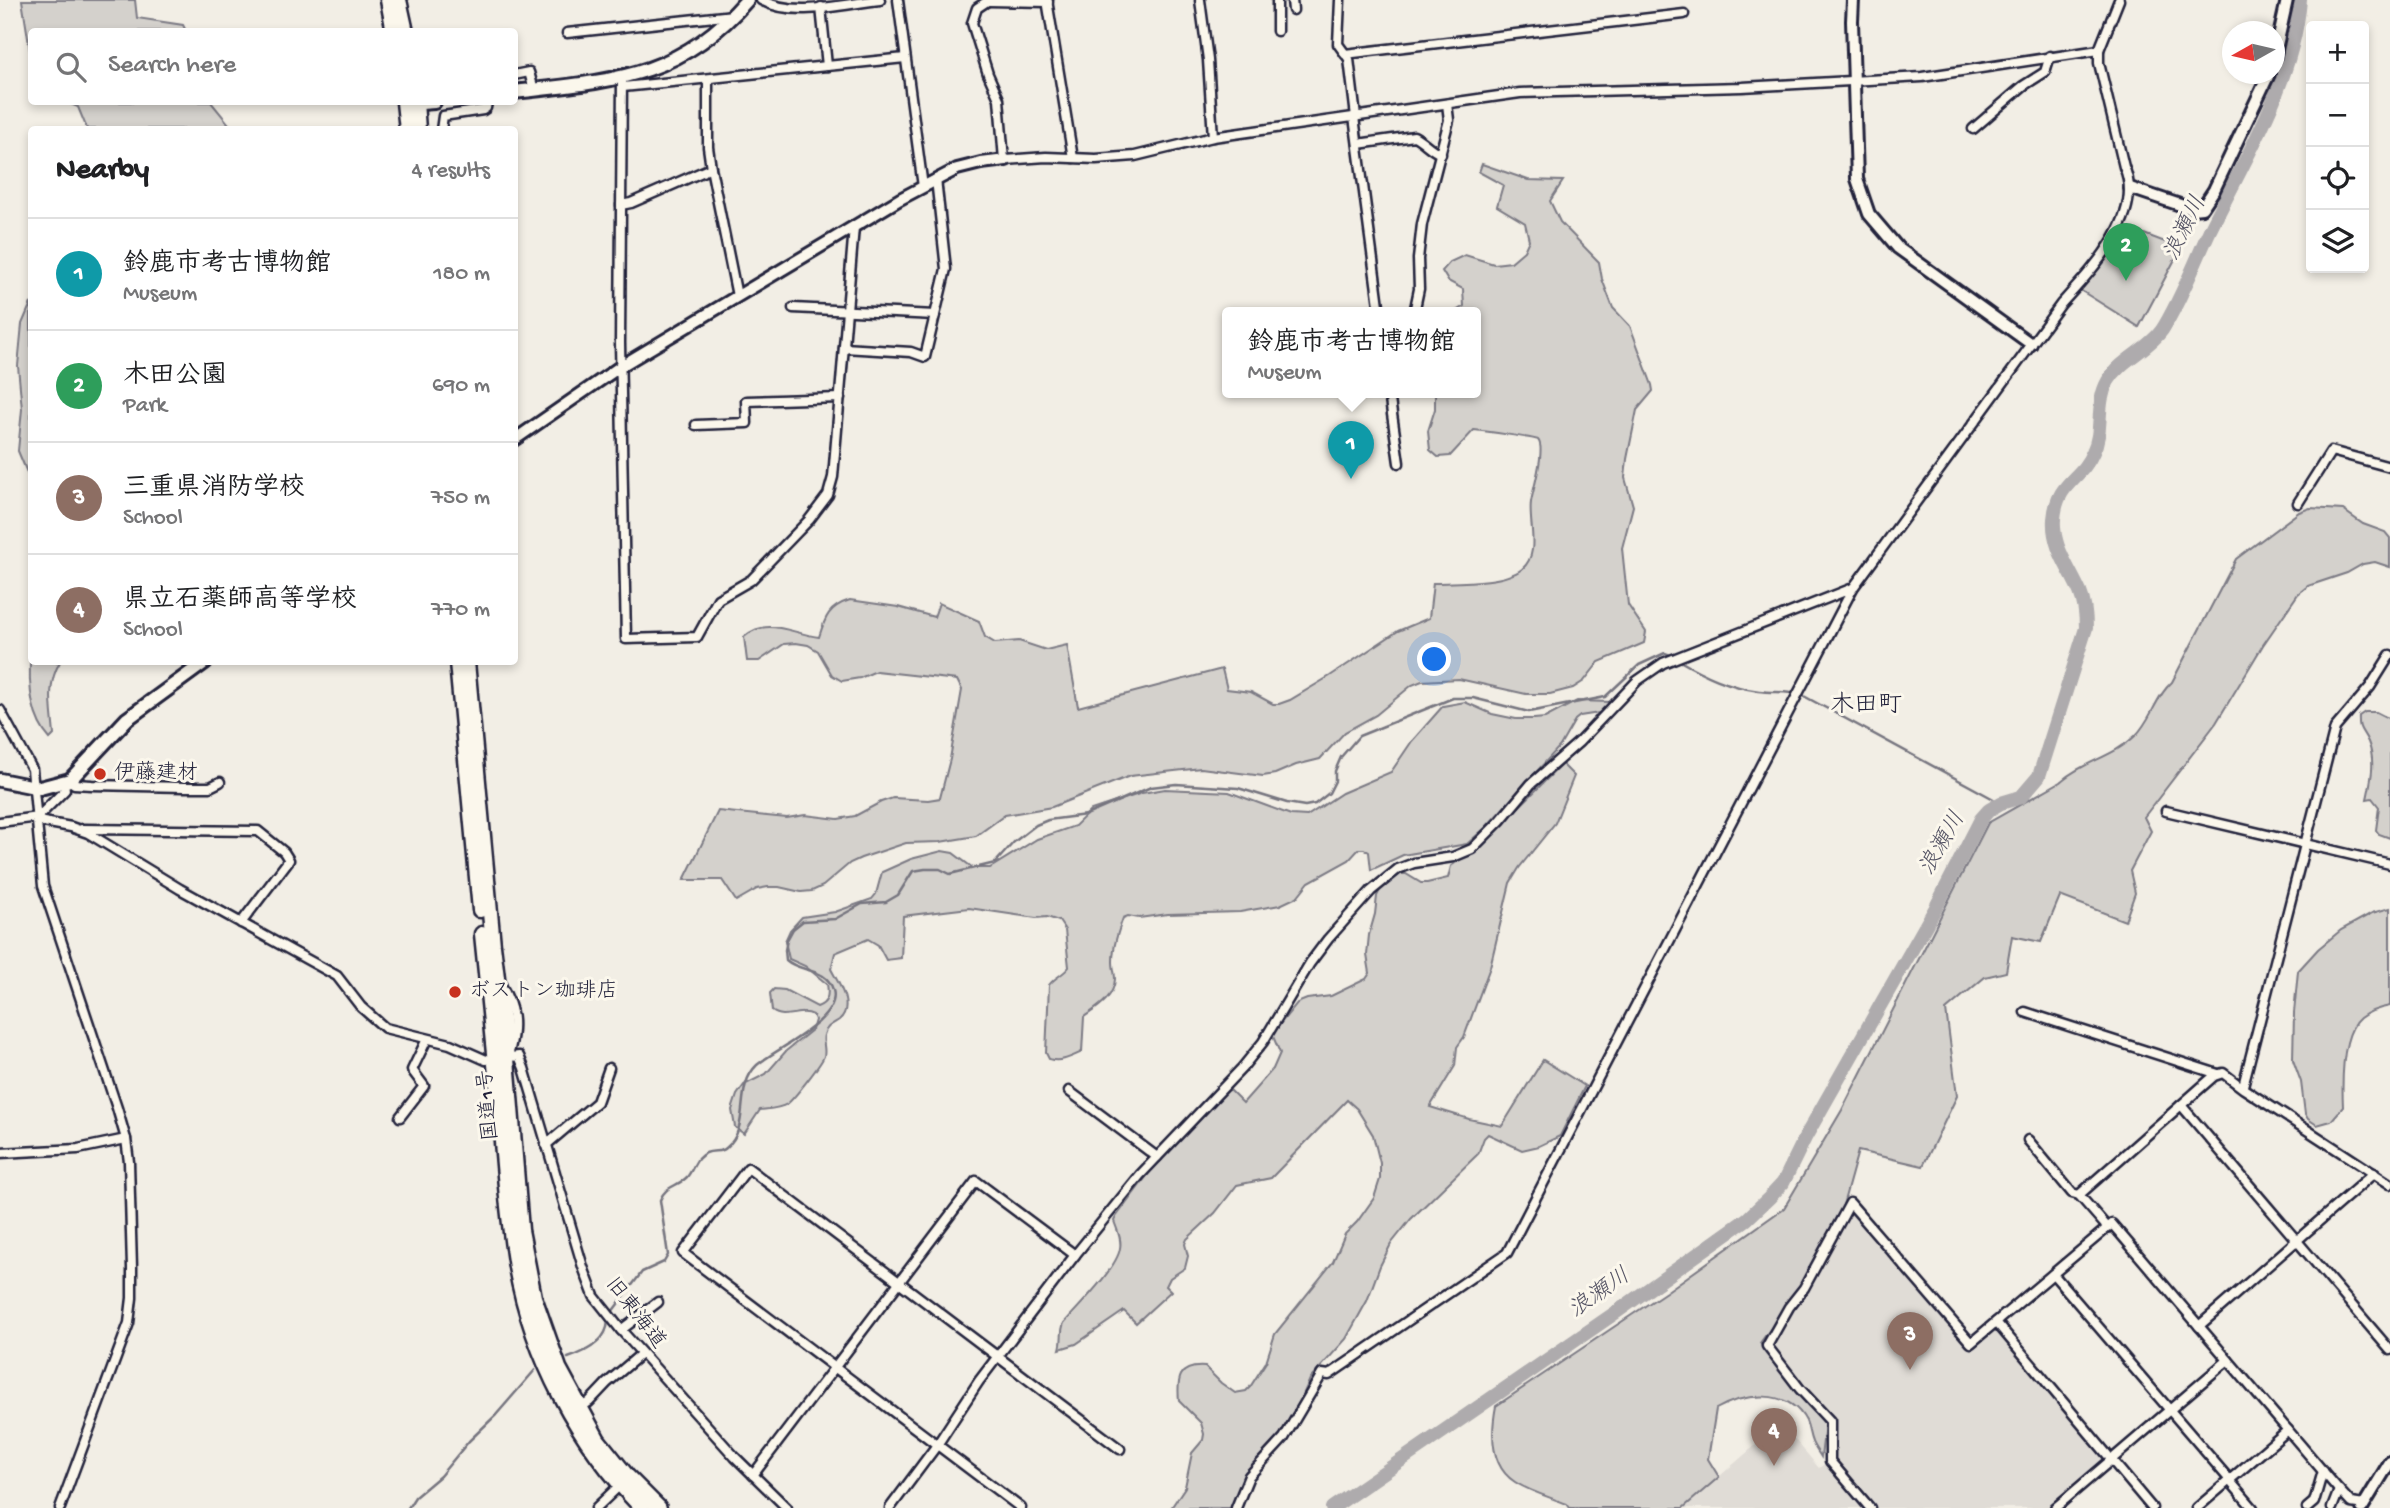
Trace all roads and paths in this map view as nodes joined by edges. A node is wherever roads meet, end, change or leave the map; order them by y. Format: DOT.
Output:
graph roads {
  1 [pos="747,0"];
  2 [pos="761,0"];
  3 [pos="880,0"];
  4 [pos="898,0"];
  5 [pos="989,0"];
  6 [pos="1199,0"];
  7 [pos="1277,0"];
  8 [pos="1292,0"];
  9 [pos="1340,0"];
  10 [pos="1853,0"];
  11 [pos="2119,0"];
  12 [pos="2287,0"];
  13 [pos="395,1"];
  14 [pos="1047,1"];
  15 [pos="821,7"];
  16 [pos="1293,10"];
  17 [pos="1684,14"];
  18 [pos="733,15"];
  19 [pos="2282,21"];
  20 [pos="394,28"];
  21 [pos="405,28"];
  22 [pos="410,28"];
  23 [pos="1277,31"];
  24 [pos="567,33"];
  25 [pos="2099,50"];
  26 [pos="1345,54"];
  27 [pos="2050,56"];
  28 [pos="905,58"];
  29 [pos="827,66"];
  30 [pos="518,74"];
  31 [pos="708,79"];
  32 [pos="1854,80"];
  33 [pos="622,83"];
  34 [pos="2264,84"];
  35 [pos="534,90"];
  36 [pos="518,92"];
  37 [pos="1447,104"];
  38 [pos="410,105"];
  39 [pos="411,105"];
  40 [pos="486,105"];
  41 [pos="1355,117"];
  42 [pos="407,126"];
  43 [pos="417,126"];
  44 [pos="442,126"];
  45 [pos="1973,129"];
  46 [pos="1213,137"];
  47 [pos="1358,144"];
  48 [pos="1441,154"];
  49 [pos="1073,158"];
  50 [pos="1005,160"];
  51 [pos="711,168"];
  52 [pos="936,179"];
  53 [pos="923,187"];
  54 [pos="2130,188"];
  55 [pos="621,205"];
  56 [pos="854,227"];
  57 [pos="737,296"];
  58 [pos="1379,307"];
  59 [pos="1415,307"];
  60 [pos="793,308"];
  61 [pos="848,310"];
  62 [pos="935,315"];
  63 [pos="2031,344"];
  64 [pos="844,348"];
  65 [pos="621,366"];
  66 [pos="840,398"];
  67 [pos="1390,398"];
  68 [pos="696,425"];
  69 [pos="518,437"];
  70 [pos="1399,463"];
  71 [pos="2390,467"];
  72 [pos="2298,503"];
  73 [pos="1853,588"];
  74 [pos="2390,655"];
  75 [pos="201,665"];
  76 [pos="457,665"];
  77 [pos="467,665"];
  78 [pos="0,710"];
  79 [pos="472,770"];
  80 [pos="0,780"];
  81 [pos="67,782"];
  82 [pos="220,782"];
  83 [pos="33,788"];
  84 [pos="476,807"];
  85 [pos="2166,811"];
  86 [pos="38,819"];
  87 [pos="0,822"];
  88 [pos="79,829"];
  89 [pos="2306,845"];
  90 [pos="2390,864"];
  91 [pos="241,923"];
  92 [pos="498,979"];
  93 [pos="2025,1012"];
  94 [pos="427,1039"];
  95 [pos="507,1058"];
  96 [pos="609,1068"];
  97 [pos="2218,1074"];
  98 [pos="2243,1086"];
  99 [pos="1069,1091"];
  100 [pos="2181,1105"];
  101 [pos="400,1117"];
  102 [pos="126,1139"];
  103 [pos="2028,1140"];
  104 [pos="546,1145"];
  105 [pos="0,1153"];
  106 [pos="1157,1157"];
  107 [pos="2374,1173"];
  108 [pos="2390,1184"];
  109 [pos="2080,1195"];
  110 [pos="2108,1227"];
  111 [pos="2296,1241"];
  112 [pos="1075,1255"];
  113 [pos="522,1267"];
  114 [pos="2053,1274"];
  115 [pos="898,1282"];
  116 [pos="658,1302"];
  117 [pos="1996,1322"];
  118 [pos="2199,1326"];
  119 [pos="621,1330"];
  120 [pos="2390,1350"];
  121 [pos="642,1354"];
  122 [pos="997,1357"];
  123 [pos="2228,1360"];
  124 [pos="834,1368"];
  125 [pos="580,1408"];
  126 [pos="2170,1410"];
  127 [pos="2288,1430"];
  128 [pos="937,1445"];
  129 [pos="1120,1449"];
  130 [pos="2111,1460"];
  131 [pos="2390,1462"];
  132 [pos="2323,1471"];
  133 [pos="753,1475"];
  134 [pos="2229,1480"];
  135 [pos="620,1485"];
  136 [pos="2339,1490"];
  137 [pos="2363,1507"];
  138 [pos="60,1508"];
  139 [pos="596,1508"];
  140 [pos="642,1508"];
  141 [pos="659,1508"];
  142 [pos="787,1508"];
  143 [pos="890,1508"];
  144 [pos="1021,1508"];
  145 [pos="1236,1508"];
  146 [pos="1870,1508"];
  147 [pos="2055,1508"];
  148 [pos="2152,1508"];
  149 [pos="2197,1508"];
  150 [pos="2253,1508"];
  151 [pos="2306,1508"];
  152 [pos="2332,1508"];
  1 -- 18 [label="main road"];
  2 -- 15 [label="street"];
  3 -- 15 [label="street"];
  4 -- 28 [label="street"];
  5 -- 14 [label="street"];
  5 -- 50 [label="street"];
  6 -- 46 [label="street"];
  7 -- 23 [label="street"];
  8 -- 16 [label="street"];
  9 -- 26 [label="street"];
  10 -- 32 [label="street"];
  11 -- 25 [label="street"];
  12 -- 19 [label="street"];
  13 -- 20 [label="highway"];
  13 -- 21 [label="highway"];
  13 -- 22 [label="street"];
  14 -- 49 [label="street"];
  15 -- 29 [label="street"];
  17 -- 26 [label="street"];
  18 -- 24 [label="street"];
  18 -- 33 [label="main road"];
  25 -- 27 [label="street"];
  25 -- 54 [label="street"];
  26 -- 41 [label="street"];
  27 -- 32 [label="street"];
  27 -- 45 [label="street"];
  28 -- 29 [label="street"];
  28 -- 53 [label="street"];
  29 -- 31 [label="street"];
  30 -- 35 [label="street"];
  31 -- 33 [label="street"];
  31 -- 51 [label="street"];
  32 -- 37 [label="street"];
  32 -- 63 [label="street"];
  33 -- 35 [label="main road"];
  33 -- 55 [label="street"];
  34 -- 54 [label="street"];
  35 -- 36 [label="main road"];
  37 -- 41 [label="street"];
  37 -- 48 [label="street"];
  38 -- 42 [label="highway"];
  39 -- 43 [label="highway"];
  40 -- 44 [label="street"];
  41 -- 46 [label="street"];
  41 -- 47 [label="street"];
  46 -- 49 [label="street"];
  47 -- 48 [label="street"];
  47 -- 58 [label="street"];
  48 -- 59 [label="street"];
  49 -- 50 [label="street"];
  50 -- 52 [label="street"];
  51 -- 55 [label="street"];
  51 -- 57 [label="street"];
  52 -- 53 [label="street"];
  52 -- 62 [label="street"];
  53 -- 56 [label="street"];
  54 -- 63 [label="street"];
  55 -- 65 [label="street"];
  56 -- 57 [label="street"];
  56 -- 61 [label="street"];
  57 -- 65 [label="street"];
  60 -- 61 [label="street"];
  61 -- 62 [label="street"];
  61 -- 64 [label="street"];
  62 -- 64 [label="street"];
  63 -- 73 [label="street"];
  64 -- 66 [label="street"];
  65 -- 66 [label="street"];
  65 -- 69 [label="street"];
  66 -- 68 [label="street"];
  67 -- 70 [label="street"];
  71 -- 72 [label="street"];
  73 -- 106 [label="street"];
  73 -- 145 [label="street"];
  74 -- 89 [label="street"];
  75 -- 81 [label="main road"];
  76 -- 79 [label="highway, 国道1号"];
  77 -- 79 [label="highway, 国道1号"];
  78 -- 83 [label="street"];
  79 -- 84 [label="highway, 国道1号"];
  80 -- 83 [label="main road"];
  81 -- 82 [label="street"];
  81 -- 83 [label="main road"];
  81 -- 86 [label="street"];
  83 -- 86 [label="street"];
  84 -- 92 [label="highway, 国道1号"];
  84 -- 95 [label="highway, 国道1号"];
  85 -- 89 [label="street"];
  86 -- 87 [label="street"];
  86 -- 88 [label="street"];
  86 -- 102 [label="street"];
  88 -- 91 [label="street"];
  88 -- 91 [label="street"];
  89 -- 90 [label="street"];
  89 -- 98 [label="street"];
  91 -- 94 [label="street"];
  92 -- 95 [label="highway, 国道1号"];
  92 -- 95 [label="street"];
  93 -- 97 [label="street"];
  94 -- 95 [label="street"];
  94 -- 101 [label="street"];
  95 -- 104 [label="street, 旧東海道"];
  95 -- 113 [label="highway, 国道1号"];
  96 -- 104 [label="street"];
  97 -- 98 [label="street"];
  97 -- 100 [label="street"];
  98 -- 107 [label="street"];
  99 -- 106 [label="street"];
  100 -- 109 [label="street"];
  100 -- 111 [label="street"];
  102 -- 105 [label="street"];
  102 -- 138 [label="street"];
  103 -- 109 [label="street"];
  104 -- 119 [label="street, 旧東海道"];
  106 -- 112 [label="street"];
  107 -- 108 [label="street"];
  107 -- 111 [label="street"];
  109 -- 110 [label="street"];
  110 -- 114 [label="street"];
  110 -- 118 [label="street"];
  111 -- 118 [label="street"];
  111 -- 120 [label="street"];
  112 -- 115 [label="street"];
  112 -- 122 [label="street"];
  113 -- 125 [label="highway, 国道1号"];
  113 -- 135 [label="highway, 国道1号"];
  114 -- 117 [label="street"];
  114 -- 126 [label="street"];
  115 -- 122 [label="street"];
  115 -- 124 [label="street"];
  115 -- 124 [label="street"];
  116 -- 119 [label="street"];
  117 -- 130 [label="street"];
  117 -- 146 [label="street"];
  118 -- 123 [label="street"];
  119 -- 121 [label="street, 旧東海道"];
  121 -- 125 [label="street"];
  121 -- 133 [label="street, 旧東海道"];
  122 -- 128 [label="street"];
  122 -- 129 [label="street"];
  123 -- 126 [label="street"];
  123 -- 127 [label="street"];
  124 -- 128 [label="street"];
  124 -- 133 [label="street"];
  125 -- 141 [label="highway, 国道1号"];
  126 -- 130 [label="street"];
  126 -- 134 [label="street"];
  127 -- 132 [label="street"];
  127 -- 134 [label="street"];
  128 -- 143 [label="street"];
  128 -- 144 [label="street"];
  130 -- 147 [label="street"];
  130 -- 148 [label="street"];
  131 -- 137 [label="street"];
  132 -- 136 [label="street"];
  132 -- 151 [label="street"];
  133 -- 142 [label="street, 旧東海道"];
  134 -- 149 [label="street"];
  134 -- 150 [label="street"];
  135 -- 139 [label="street"];
  135 -- 140 [label="highway, 国道1号"];
  136 -- 137 [label="street"];
  136 -- 152 [label="street"];
}
